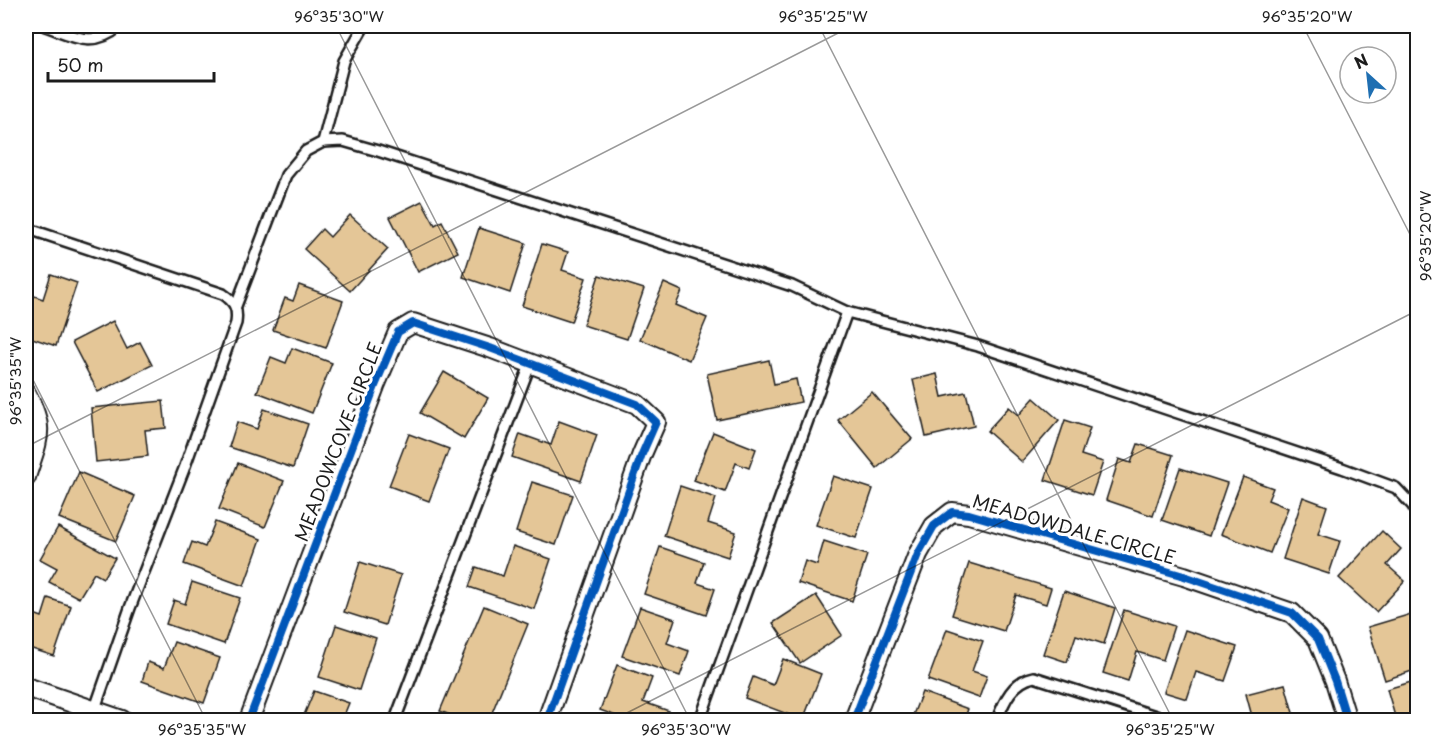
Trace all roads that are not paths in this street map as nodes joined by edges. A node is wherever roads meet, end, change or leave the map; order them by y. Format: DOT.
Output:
graph roads {
  1 [pos="45,26"];
  2 [pos="120,26"];
  3 [pos="364,26"];
  4 [pos="323,142"];
  5 [pos="26,228"];
  6 [pos="236,306"];
  7 [pos="847,312"];
  8 [pos="530,365"];
  9 [pos="26,393"];
  10 [pos="26,477"];
  11 [pos="1418,516"];
  12 [pos="26,687"];
  13 [pos="93,716"];
  14 [pos="122,720"];
  15 [pos="249,720"];
  16 [pos="395,720"];
  17 [pos="547,720"];
  18 [pos="700,720"];
  19 [pos="854,720"];
  20 [pos="997,720"];
  21 [pos="1168,720"];
  22 [pos="1347,720"];
  1 -- 2 [label="lane"];
  3 -- 4 [label="lane"];
  4 -- 6 [label="lane"];
  4 -- 7 [label="lane"];
  5 -- 6 [label="lane"];
  6 -- 13 [label="lane"];
  7 -- 11 [label="lane"];
  7 -- 18 [label="lane"];
  8 -- 15 [label="street, MEADOWCOVE CIRCLE"];
  8 -- 16 [label="lane"];
  8 -- 17 [label="street, MEADOWCOVE CIRCLE"];
  9 -- 10 [label="street"];
  12 -- 13 [label="street"];
  13 -- 14 [label="street"];
  19 -- 22 [label="street, MEADOWDALE CIRCLE"];
  20 -- 21 [label="lane"];
}
